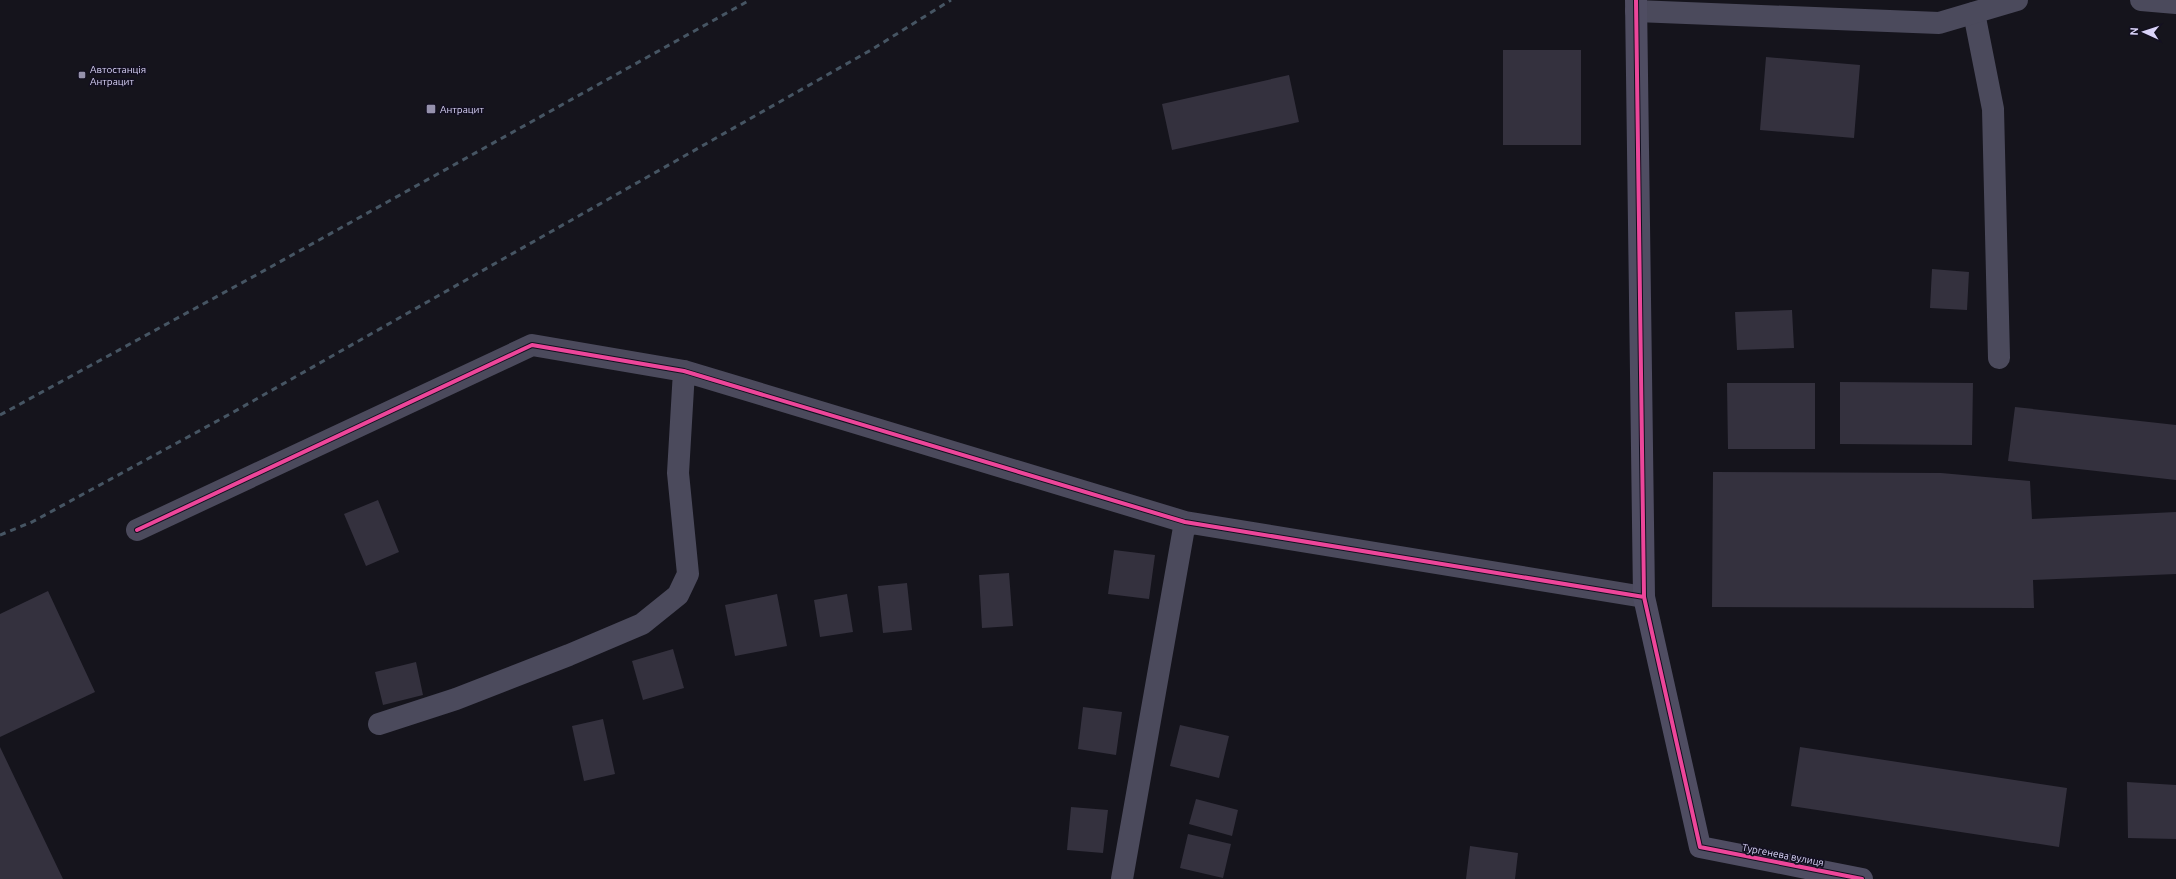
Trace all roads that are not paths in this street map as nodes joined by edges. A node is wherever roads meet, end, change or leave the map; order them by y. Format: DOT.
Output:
graph roads {
  1 [pos="2017,0"];
  2 [pos="2141,0"];
  3 [pos="2176,3"];
  4 [pos="1636,5"];
  5 [pos="1974,13"];
  6 [pos="1999,358"];
  7 [pos="684,371"];
  8 [pos="1185,522"];
  9 [pos="137,530"];
  10 [pos="1644,597"];
  11 [pos="380,724"];
  12 [pos="1122,879"];
  13 [pos="1862,879"];
  1 -- 5 [label="street"];
  2 -- 3 [label="street"];
  4 -- 5 [label="street"];
  4 -- 10 [label="street"];
  5 -- 6 [label="street"];
  7 -- 8 [label="street"];
  7 -- 9 [label="street"];
  7 -- 11 [label="street"];
  8 -- 10 [label="street"];
  8 -- 12 [label="street"];
  10 -- 13 [label="street, Тургенева вулиця"];
}
